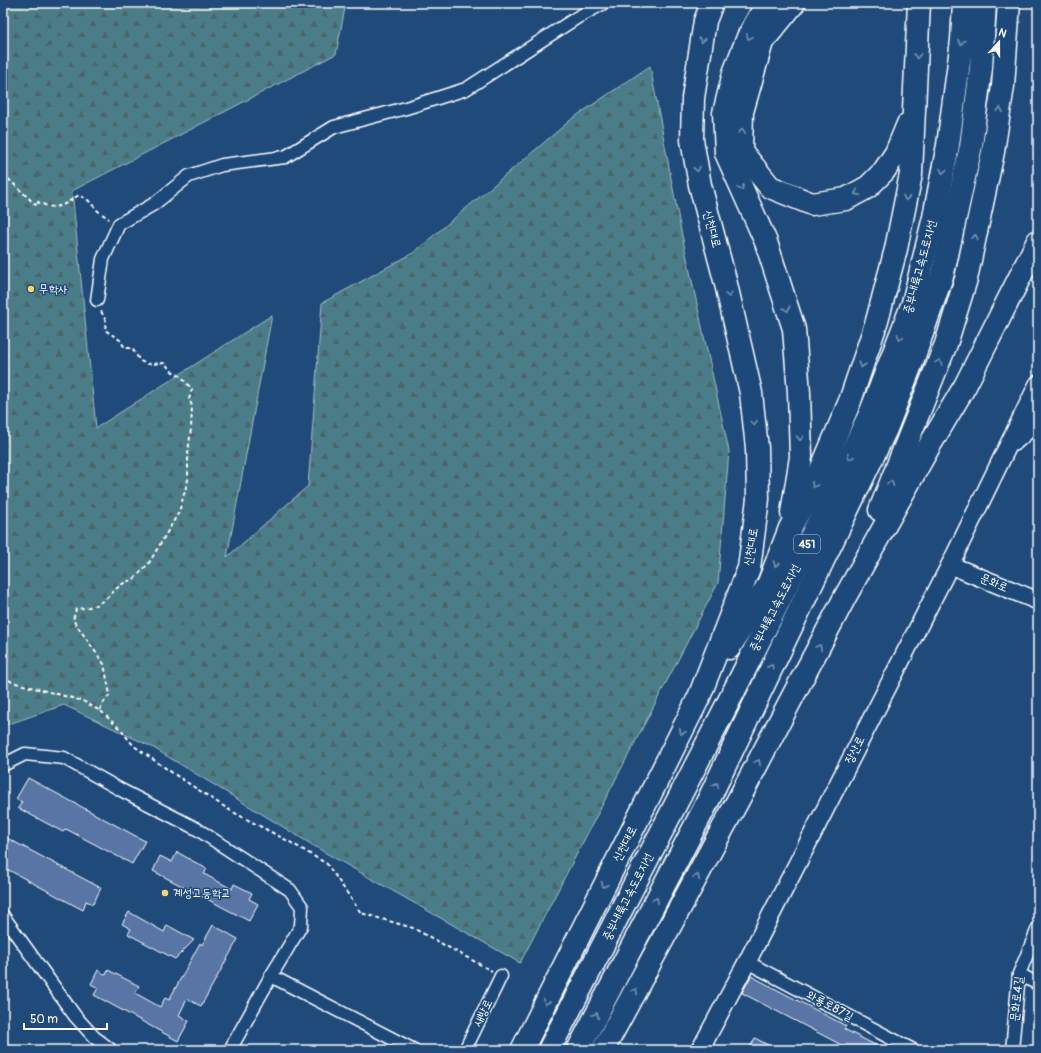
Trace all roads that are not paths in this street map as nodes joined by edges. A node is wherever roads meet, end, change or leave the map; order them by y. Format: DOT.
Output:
graph roads {
  1 [pos="604,3"];
  2 [pos="712,3"];
  3 [pos="767,3"];
  4 [pos="794,3"];
  5 [pos="919,3"];
  6 [pos="964,3"];
  7 [pos="985,3"];
  8 [pos="1009,3"];
  9 [pos="915,90"];
  10 [pos="1038,241"];
  11 [pos="1038,275"];
  12 [pos="96,300"];
  13 [pos="1038,384"];
  14 [pos="965,386"];
  15 [pos="1038,414"];
  16 [pos="1007,449"];
  17 [pos="790,528"];
  18 [pos="950,565"];
  19 [pos="845,597"];
  20 [pos="1038,602"];
  21 [pos="699,697"];
  22 [pos="3,764"];
  23 [pos="3,916"];
  24 [pos="1038,928"];
  25 [pos="747,962"];
  26 [pos="1019,974"];
  27 [pos="270,976"];
  28 [pos="501,976"];
  29 [pos="1038,984"];
  30 [pos="111,1050"];
  31 [pos="229,1050"];
  32 [pos="414,1050"];
  33 [pos="465,1050"];
  34 [pos="522,1050"];
  35 [pos="549,1050"];
  36 [pos="578,1050"];
  37 [pos="603,1050"];
  38 [pos="700,1050"];
  39 [pos="912,1050"];
  40 [pos="1012,1050"];
  1 -- 12 [label="street"];
  2 -- 21 [label="highway, 신천대로, one-way"];
  3 -- 17 [label="highway, one-way"];
  9 -- 4 [label="highway, one-way"];
  5 -- 9 [label="highway, one-way"];
  6 -- 35 [label="highway, 중부내륙고속도로지선 / 451, one-way"];
  36 -- 7 [label="highway, 중부내륙고속도로지선 / 451, one-way"];
  19 -- 8 [label="highway, one-way"];
  9 -- 17 [label="highway, one-way"];
  10 -- 14 [label="highway"];
  11 -- 14 [label="highway"];
  13 -- 16 [label="main road, 장산로"];
  14 -- 19 [label="highway"];
  15 -- 16 [label="main road, 장산로"];
  16 -- 18 [label="main road, 장산로"];
  17 -- 21 [label="highway, one-way"];
  18 -- 20 [label="main road, 문화로"];
  18 -- 25 [label="main road, 장산로"];
  37 -- 19 [label="highway, one-way"];
  21 -- 34 [label="highway, 신천대로, one-way"];
  22 -- 27 [label="street"];
  23 -- 30 [label="street"];
  24 -- 26 [label="street, 문화로4길"];
  25 -- 38 [label="main road, 장산로"];
  25 -- 39 [label="street, 와룡로87길"];
  26 -- 29 [label="street"];
  26 -- 40 [label="street, 문화로4길"];
  27 -- 31 [label="street"];
  27 -- 32 [label="street"];
  28 -- 33 [label="street, 새방로"];
}
